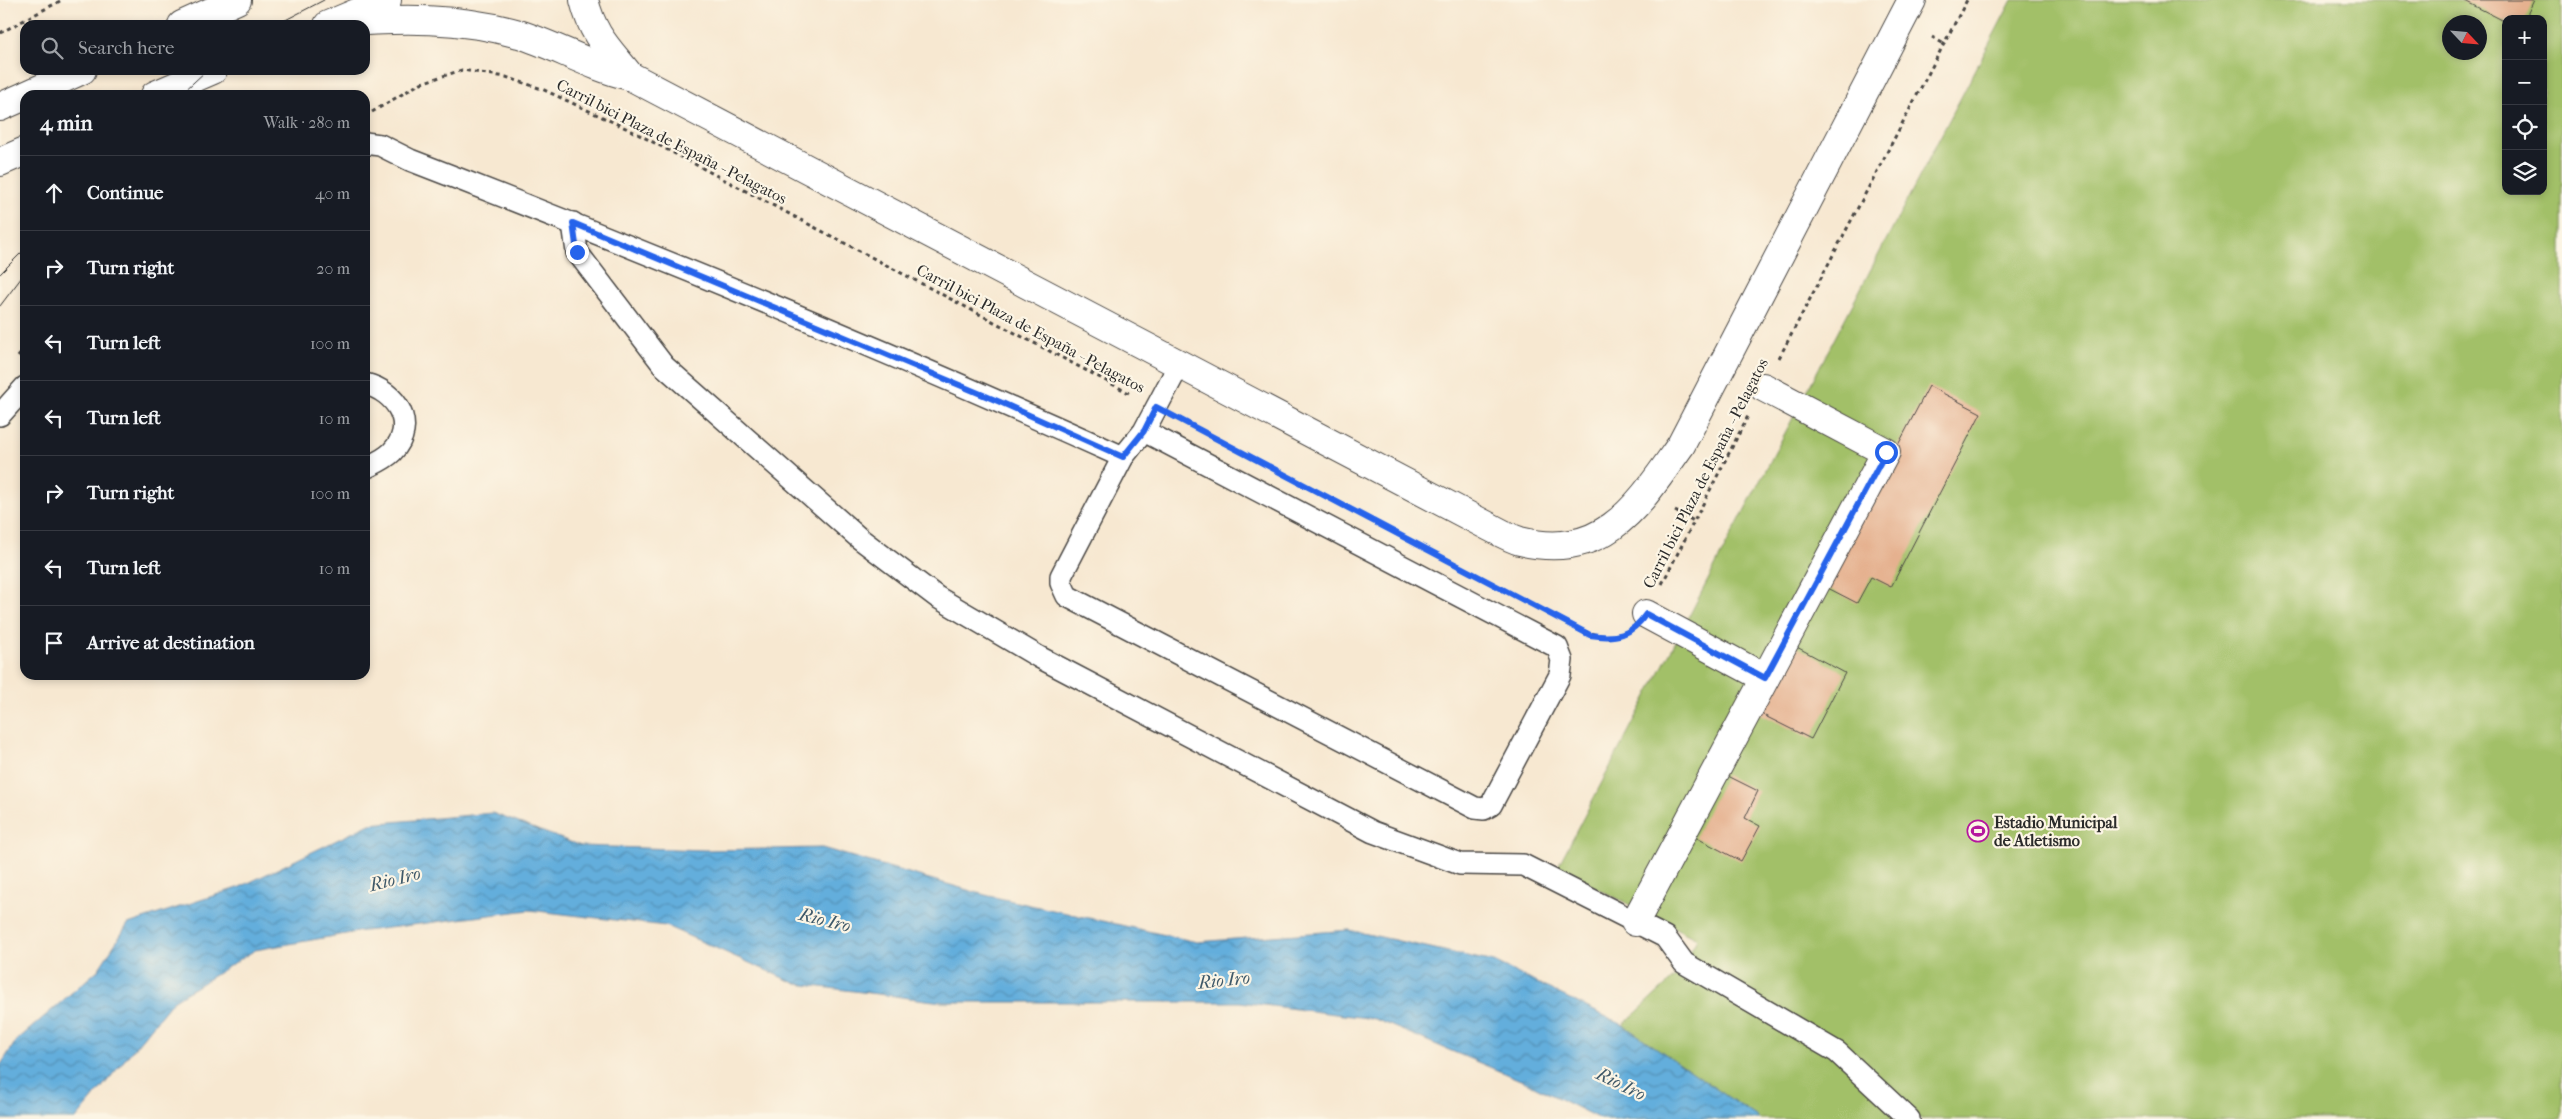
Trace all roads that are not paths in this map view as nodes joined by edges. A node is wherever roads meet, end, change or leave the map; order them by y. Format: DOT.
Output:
graph roads {
  1 [pos="237,0"];
  2 [pos="387,0"];
  3 [pos="584,0"];
  4 [pos="1912,0"];
  5 [pos="193,20"];
  6 [pos="340,20"];
  7 [pos="370,20"];
  8 [pos="71,75"];
  9 [pos="201,75"];
  10 [pos="630,76"];
  11 [pos="37,90"];
  12 [pos="167,90"];
  13 [pos="20,98"];
  14 [pos="0,107"];
  15 [pos="370,144"];
  16 [pos="20,153"];
  17 [pos="0,162"];
  18 [pos="573,223"];
  19 [pos="1179,365"];
  20 [pos="370,385"];
  21 [pos="1763,387"];
  22 [pos="20,393"];
  23 [pos="0,415"];
  24 [pos="1144,431"];
  25 [pos="1123,457"];
  26 [pos="370,466"];
  27 [pos="1646,614"];
  28 [pos="1765,678"];
  29 [pos="1636,922"];
  30 [pos="1909,1119"];
  1 -- 5 [label="street"];
  2 -- 6 [label="street"];
  3 -- 10 [label="street"];
  4 -- 19 [label="street"];
  7 -- 10 [label="street"];
  8 -- 11 [label="street"];
  9 -- 12 [label="street"];
  10 -- 19 [label="street"];
  13 -- 14 [label="street"];
  15 -- 18 [label="lane"];
  16 -- 17 [label="street"];
  18 -- 25 [label="lane"];
  18 -- 29 [label="lane"];
  19 -- 24 [label="lane"];
  20 -- 26 [label="lane"];
  21 -- 28 [label="street"];
  22 -- 23 [label="lane"];
  24 -- 25 [label="lane"];
  24 -- 25 [label="lane"];
  27 -- 28 [label="street"];
  28 -- 29 [label="street"];
  29 -- 30 [label="lane"];
}
